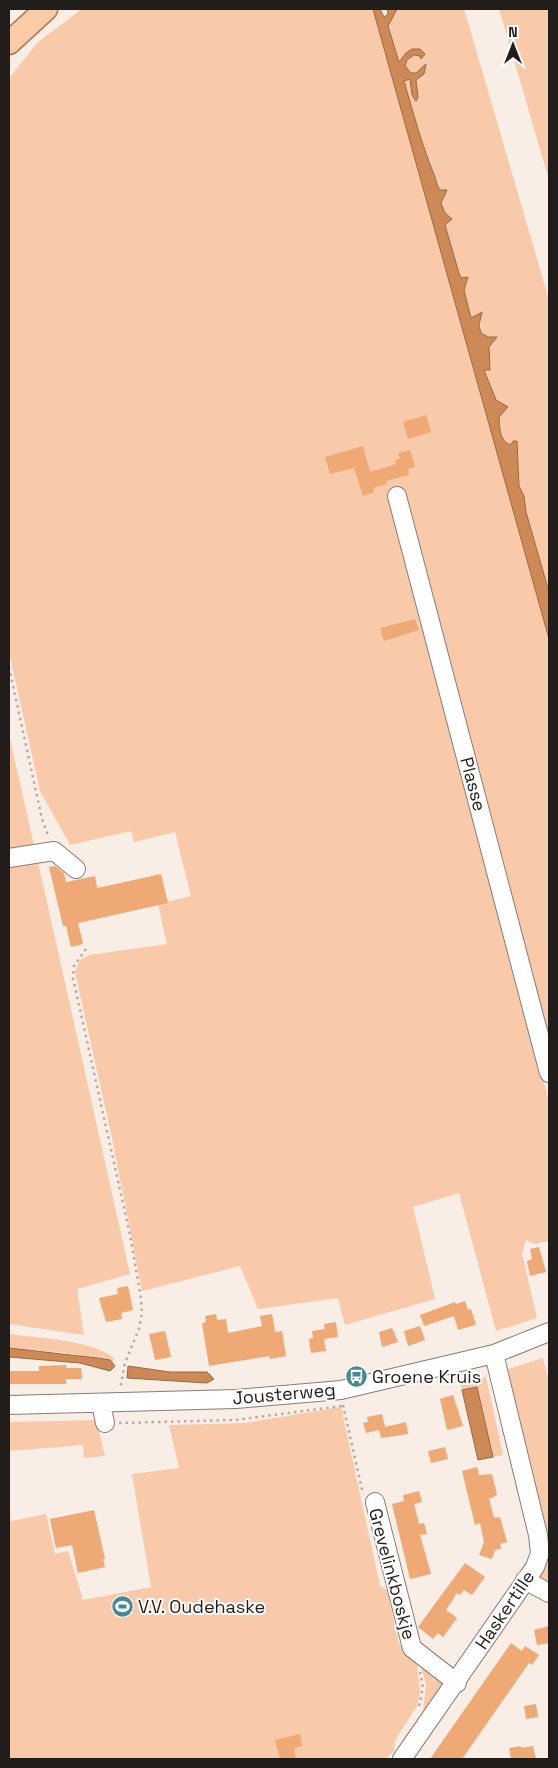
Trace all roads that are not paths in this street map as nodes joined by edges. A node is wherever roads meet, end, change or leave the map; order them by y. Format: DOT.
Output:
graph roads {
  1 [pos="46,9"];
  2 [pos="9,43"];
  3 [pos="397,496"];
  4 [pos="9,858"];
  5 [pos="76,869"];
  6 [pos="549,1073"];
  7 [pos="549,1332"];
  8 [pos="494,1354"];
  9 [pos="101,1404"];
  10 [pos="9,1405"];
  11 [pos="105,1423"];
  12 [pos="375,1502"];
  13 [pos="525,1580"];
  14 [pos="549,1593"];
  15 [pos="457,1683"];
  16 [pos="402,1759"];
  1 -- 2 [label="main road"];
  3 -- 6 [label="street, Plasse"];
  4 -- 5 [label="street"];
  7 -- 8 [label="street, Jousterweg"];
  8 -- 9 [label="street, Jousterweg"];
  8 -- 13 [label="street, Haskertille"];
  9 -- 10 [label="street, Jousterweg"];
  9 -- 11 [label="street"];
  12 -- 15 [label="street, Grevelinkboskje"];
  13 -- 14 [label="street"];
  13 -- 15 [label="street, Haskertille"];
  15 -- 16 [label="street, Haskertille"];
}
